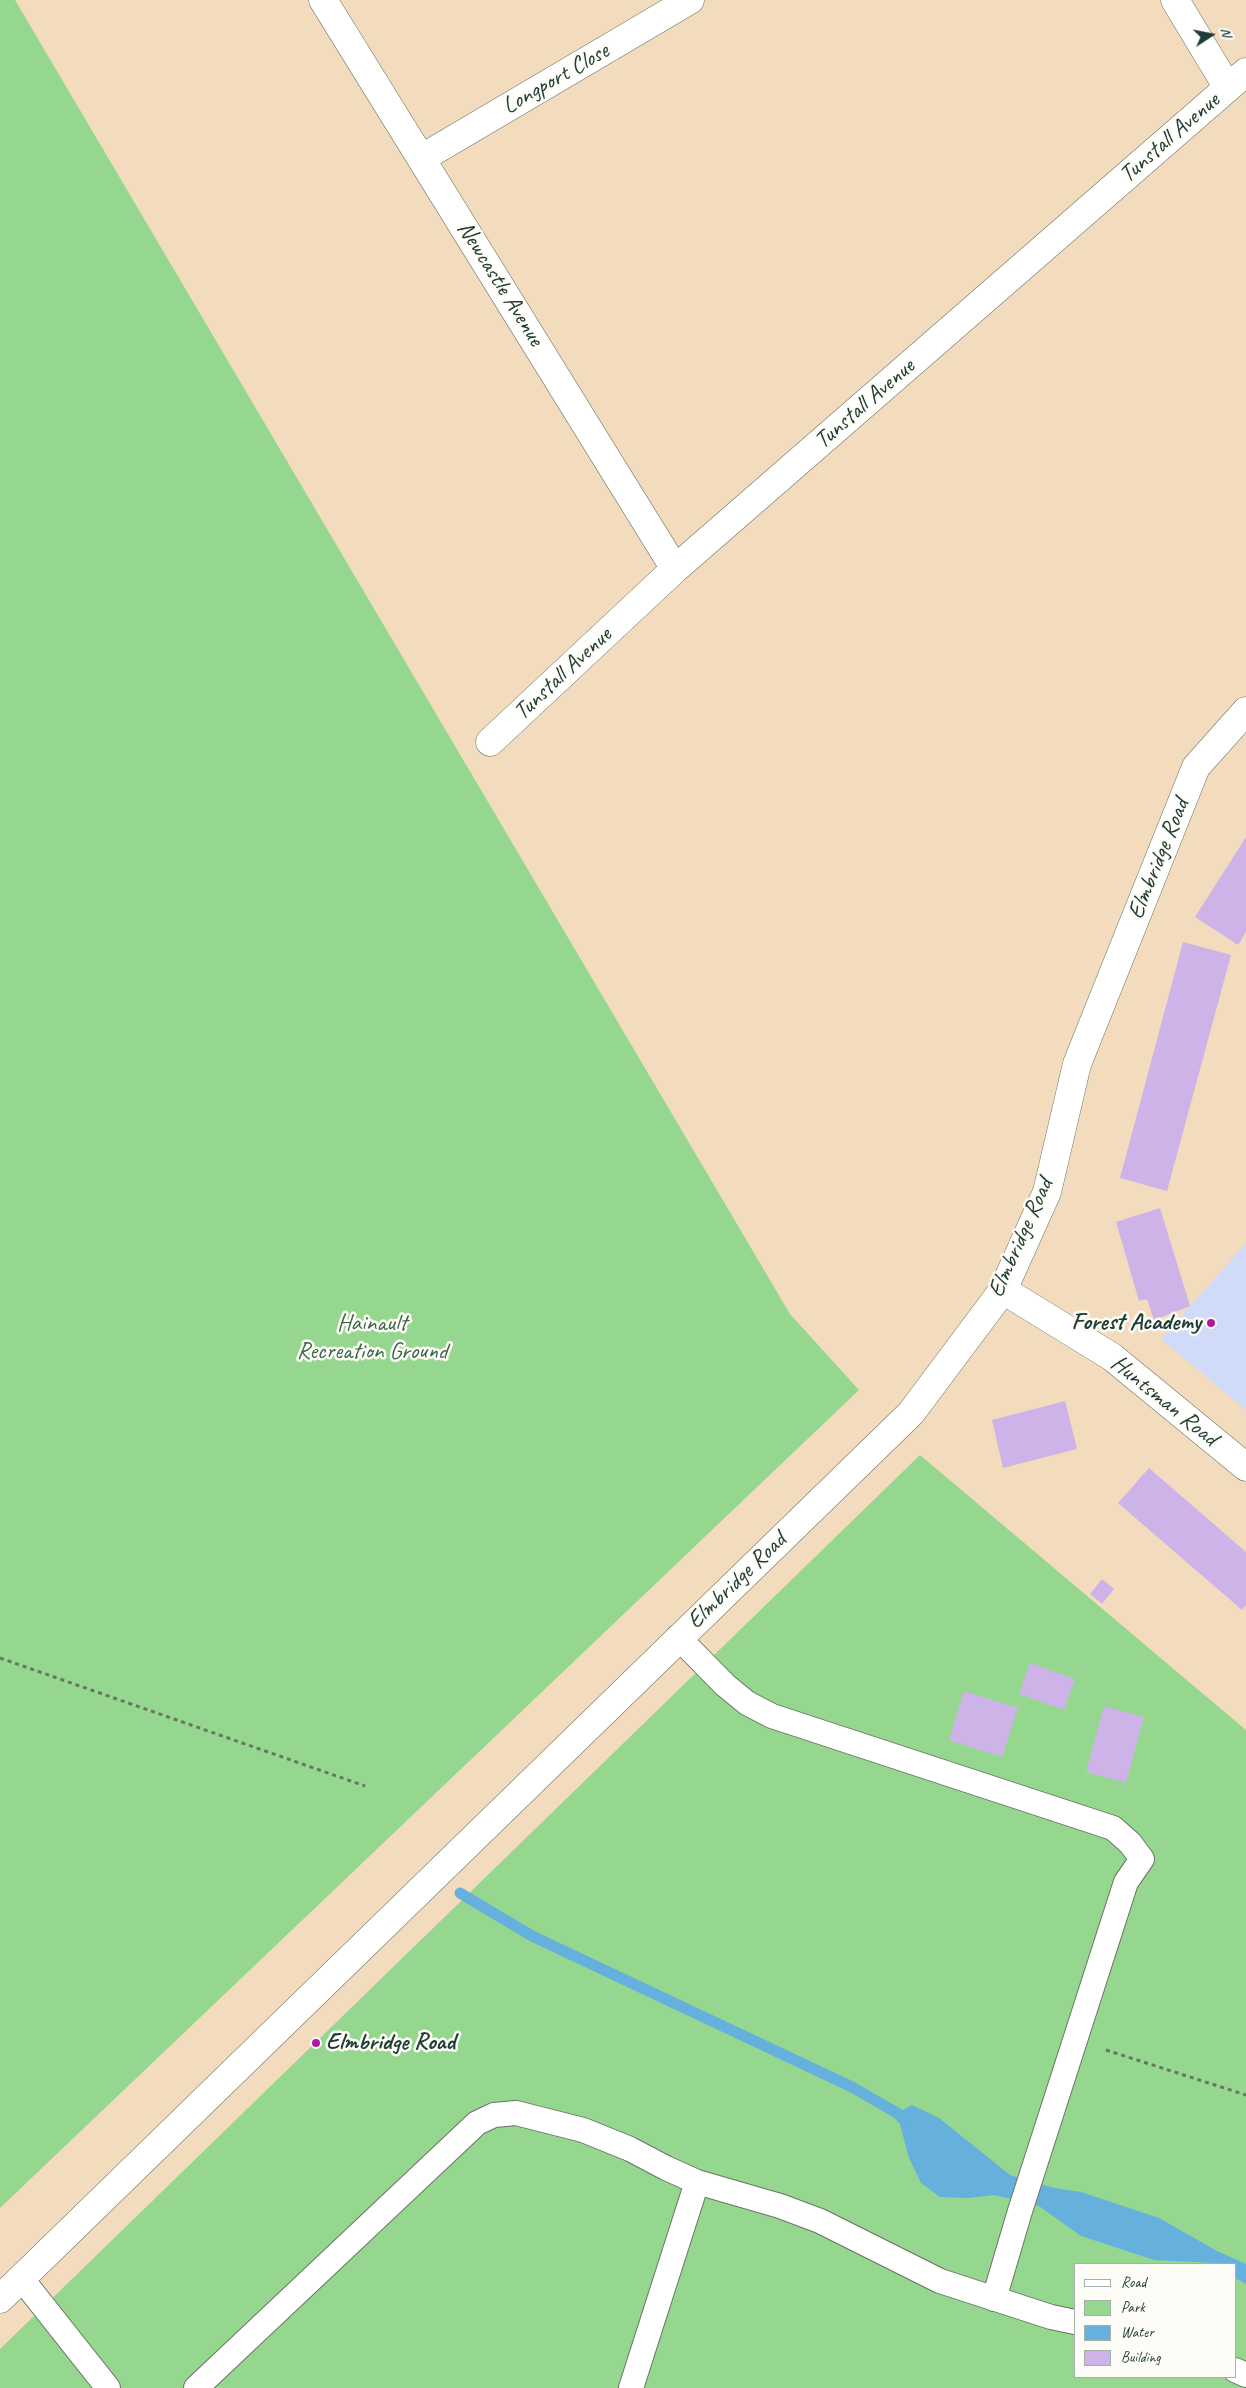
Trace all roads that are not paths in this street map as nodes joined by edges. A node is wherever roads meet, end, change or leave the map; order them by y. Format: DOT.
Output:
graph roads {
  1 [pos="323,0"];
  2 [pos="690,0"];
  3 [pos="1174,0"];
  4 [pos="1237,80"];
  5 [pos="422,158"];
  6 [pos="675,569"];
  7 [pos="1246,711"];
  8 [pos="490,742"];
  9 [pos="1003,1290"];
  10 [pos="1246,1467"];
  11 [pos="678,1637"];
  12 [pos="697,2182"];
  13 [pos="21,2278"];
  14 [pos="0,2299"];
  15 [pos="994,2299"];
  16 [pos="1074,2322"];
  17 [pos="108,2388"];
  18 [pos="196,2388"];
  19 [pos="631,2388"];
  1 -- 5 [label="street, Newcastle Avenue"];
  2 -- 5 [label="street, Longport Close"];
  3 -- 4 [label="street"];
  4 -- 6 [label="street, Tunstall Avenue"];
  5 -- 6 [label="street, Newcastle Avenue"];
  6 -- 8 [label="street, Tunstall Avenue"];
  7 -- 9 [label="street, Elmbridge Road"];
  9 -- 10 [label="street, Huntsman Road"];
  9 -- 11 [label="street, Elmbridge Road"];
  11 -- 13 [label="street, Elmbridge Road"];
  11 -- 15 [label="lane"];
  12 -- 15 [label="lane"];
  12 -- 18 [label="lane"];
  12 -- 19 [label="lane"];
  13 -- 14 [label="street, Elmbridge Road"];
  13 -- 17 [label="lane"];
  15 -- 16 [label="lane"];
}
